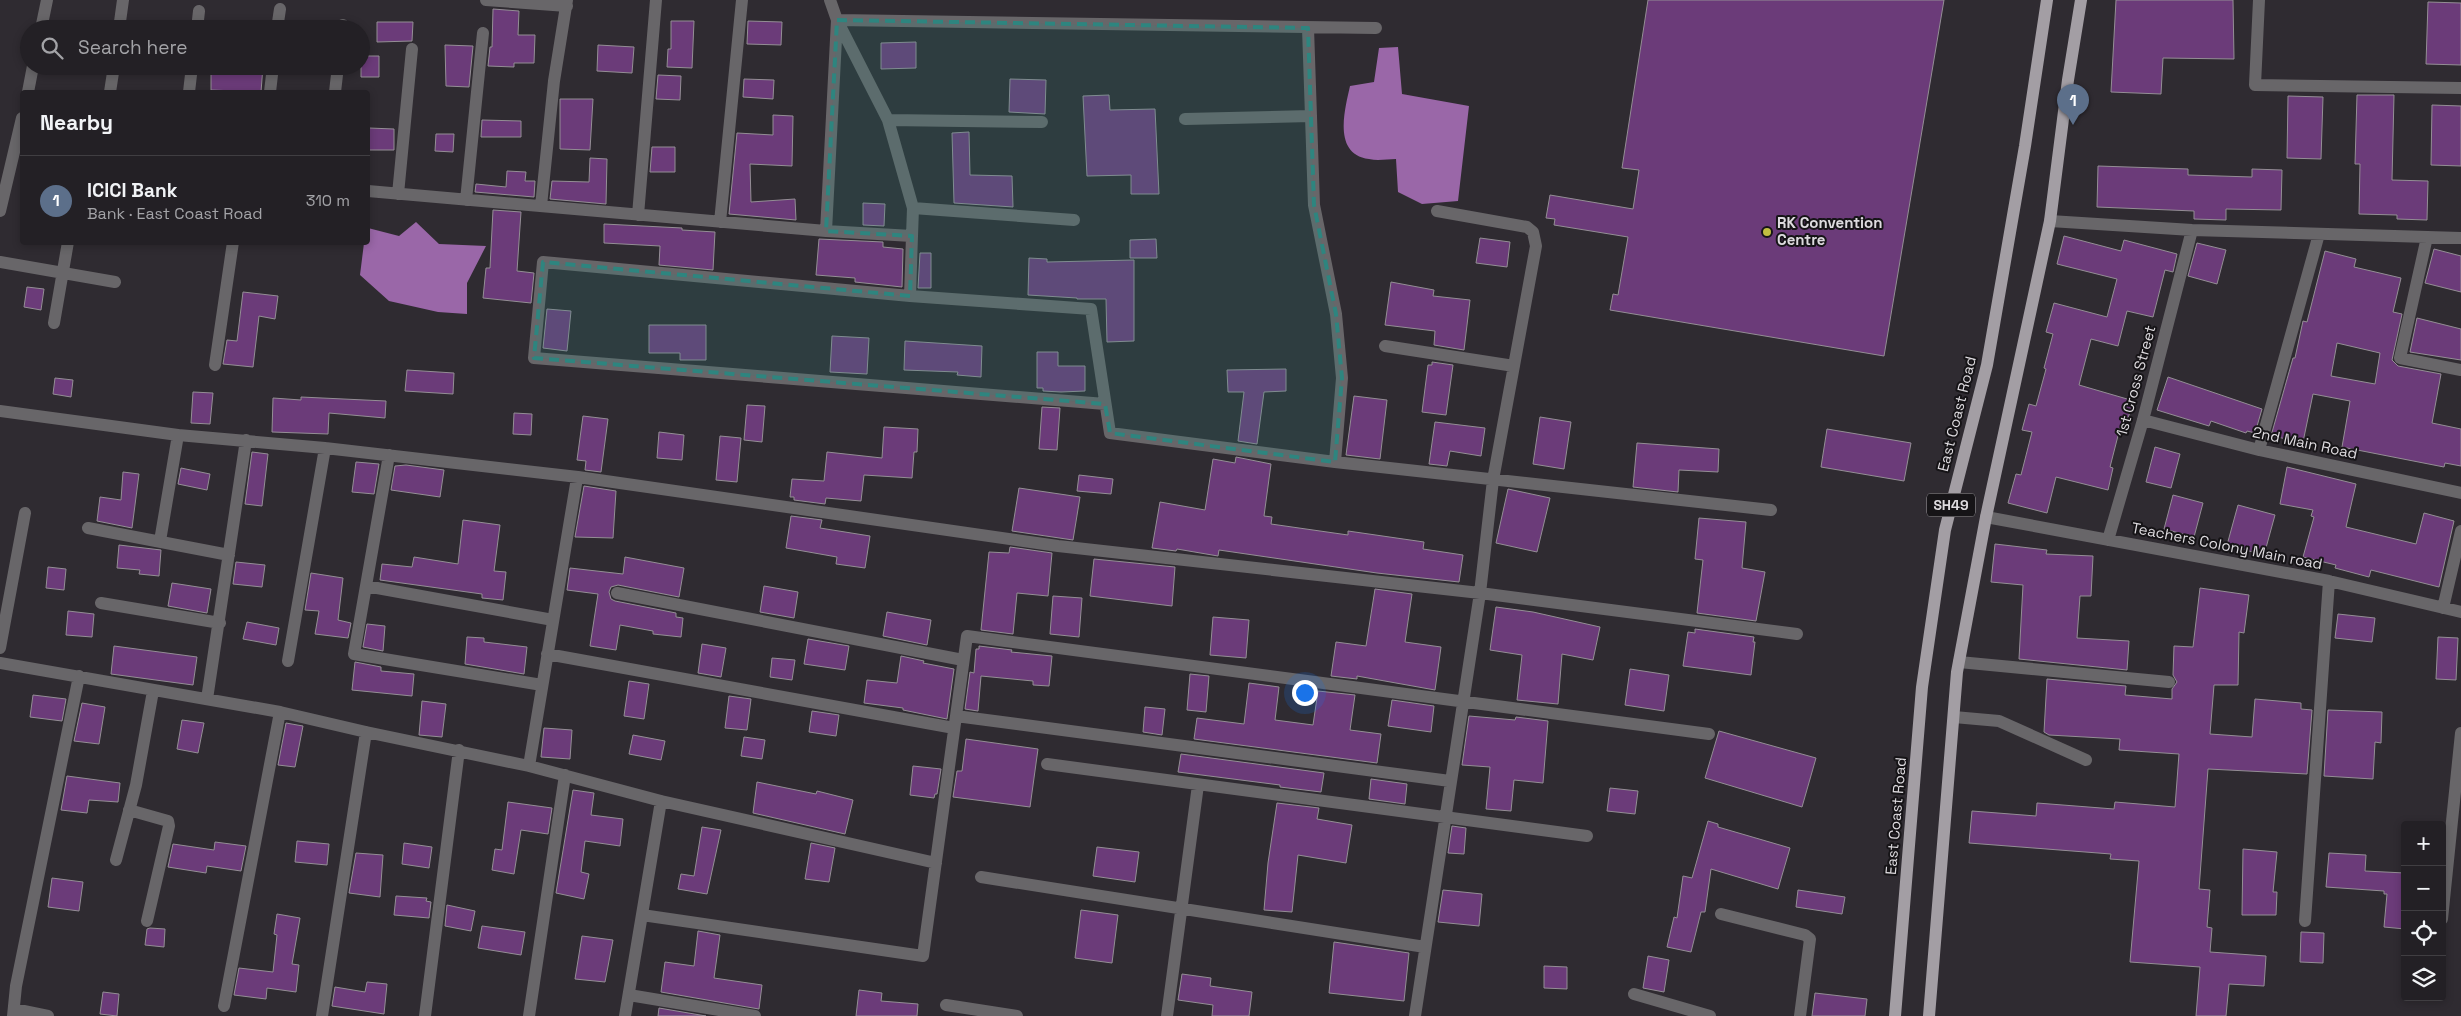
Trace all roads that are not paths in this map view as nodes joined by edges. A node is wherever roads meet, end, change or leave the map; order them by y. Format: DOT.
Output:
graph roads {
  1 [pos="47,0"];
  2 [pos="123,0"];
  3 [pos="486,0"];
  4 [pos="656,0"];
  5 [pos="742,0"];
  6 [pos="830,0"];
  7 [pos="2047,0"];
  8 [pos="2081,0"];
  9 [pos="2259,0"];
  10 [pos="567,3"];
  11 [pos="280,9"];
  12 [pos="199,11"];
  13 [pos="43,20"];
  14 [pos="120,20"];
  15 [pos="198,20"];
  16 [pos="278,20"];
  17 [pos="837,20"];
  18 [pos="1308,28"];
  19 [pos="1376,28"];
  20 [pos="484,33"];
  21 [pos="412,49"];
  22 [pos="31,75"];
  23 [pos="113,75"];
  24 [pos="191,75"];
  25 [pos="272,75"];
  26 [pos="337,75"];
  27 [pos="2461,88"];
  28 [pos="28,90"];
  29 [pos="110,90"];
  30 [pos="189,90"];
  31 [pos="270,90"];
  32 [pos="335,90"];
  33 [pos="1311,116"];
  34 [pos="1185,119"];
  35 [pos="888,120"];
  36 [pos="1042,122"];
  37 [pos="20,140"];
  38 [pos="18,161"];
  39 [pos="370,191"];
  40 [pos="398,194"];
  41 [pos="466,200"];
  42 [pos="541,206"];
  43 [pos="913,208"];
  44 [pos="0,211"];
  45 [pos="1437,211"];
  46 [pos="638,215"];
  47 [pos="1074,220"];
  48 [pos="2050,221"];
  49 [pos="720,222"];
  50 [pos="2192,230"];
  51 [pos="826,231"];
  52 [pos="2319,234"];
  53 [pos="912,236"];
  54 [pos="2427,237"];
  55 [pos="2461,238"];
  56 [pos="68,245"];
  57 [pos="233,245"];
  58 [pos="0,262"];
  59 [pos="63,273"];
  60 [pos="115,282"];
  61 [pos="910,296"];
  62 [pos="54,323"];
  63 [pos="1385,346"];
  64 [pos="215,365"];
  65 [pos="1514,366"];
  66 [pos="2461,370"];
  67 [pos="1106,404"];
  68 [pos="0,411"];
  69 [pos="2143,420"];
  70 [pos="178,434"];
  71 [pos="246,440"];
  72 [pos="325,448"];
  73 [pos="2259,450"];
  74 [pos="390,455"];
  75 [pos="1335,462"];
  76 [pos="577,478"];
  77 [pos="1493,480"];
  78 [pos="2461,493"];
  79 [pos="1771,510"];
  80 [pos="25,513"];
  81 [pos="1986,517"];
  82 [pos="88,528"];
  83 [pos="2461,531"];
  84 [pos="2108,540"];
  85 [pos="160,541"];
  86 [pos="229,555"];
  87 [pos="2329,581"];
  88 [pos="366,586"];
  89 [pos="617,593"];
  90 [pos="1480,593"];
  91 [pos="102,603"];
  92 [pos="2443,608"];
  93 [pos="2461,612"];
  94 [pos="553,620"];
  95 [pos="220,623"];
  96 [pos="1797,634"];
  97 [pos="0,648"];
  98 [pos="547,654"];
  99 [pos="963,660"];
  100 [pos="288,661"];
  101 [pos="1959,662"];
  102 [pos="0,663"];
  103 [pos="79,676"];
  104 [pos="2168,682"];
  105 [pos="542,685"];
  106 [pos="153,690"];
  107 [pos="207,699"];
  108 [pos="1463,702"];
  109 [pos="280,712"];
  110 [pos="1954,716"];
  111 [pos="955,722"];
  112 [pos="366,732"];
  113 [pos="2461,733"];
  114 [pos="1709,734"];
  115 [pos="459,750"];
  116 [pos="2086,760"];
  117 [pos="1047,764"];
  118 [pos="529,766"];
  119 [pos="565,775"];
  120 [pos="1450,781"];
  121 [pos="1198,785"];
  122 [pos="661,801"];
  123 [pos="129,810"];
  124 [pos="1444,818"];
  125 [pos="1587,836"];
  126 [pos="116,860"];
  127 [pos="936,863"];
  128 [pos="981,877"];
  129 [pos="1180,908"];
  130 [pos="2443,911"];
  131 [pos="1721,914"];
  132 [pos="642,915"];
  133 [pos="147,921"];
  134 [pos="2306,921"];
  135 [pos="1425,947"];
  136 [pos="1634,994"];
  137 [pos="629,995"];
  138 [pos="946,1005"];
  139 [pos="224,1006"];
  140 [pos="13,1013"];
  141 [pos="48,1016"];
  142 [pos="322,1016"];
  143 [pos="425,1016"];
  144 [pos="529,1016"];
  145 [pos="625,1016"];
  146 [pos="755,1016"];
  147 [pos="1017,1016"];
  148 [pos="1166,1016"];
  149 [pos="1415,1016"];
  150 [pos="1710,1016"];
  151 [pos="1800,1016"];
  152 [pos="1895,1016"];
  153 [pos="1929,1016"];
  1 -- 13 [label="street"];
  2 -- 14 [label="street"];
  3 -- 10 [label="street"];
  4 -- 46 [label="street"];
  5 -- 49 [label="street"];
  6 -- 17 [label="street"];
  7 -- 152 [label="main road, East Coast Road / SH49"];
  8 -- 48 [label="main road, SH49"];
  9 -- 27 [label="street"];
  10 -- 42 [label="street"];
  11 -- 16 [label="street"];
  12 -- 15 [label="street"];
  17 -- 18 [label="street"];
  17 -- 35 [label="street"];
  17 -- 51 [label="street"];
  18 -- 19 [label="street"];
  18 -- 33 [label="street"];
  20 -- 41 [label="street"];
  21 -- 40 [label="street"];
  22 -- 28 [label="street"];
  23 -- 29 [label="street"];
  24 -- 30 [label="street"];
  25 -- 31 [label="street"];
  26 -- 32 [label="street"];
  33 -- 34 [label="street"];
  33 -- 75 [label="street"];
  35 -- 36 [label="street"];
  35 -- 43 [label="street"];
  37 -- 38 [label="street"];
  38 -- 44 [label="street"];
  39 -- 40 [label="street"];
  40 -- 41 [label="street"];
  41 -- 42 [label="street"];
  42 -- 46 [label="street"];
  43 -- 47 [label="street"];
  43 -- 53 [label="street"];
  45 -- 65 [label="street"];
  46 -- 49 [label="street"];
  48 -- 50 [label="street"];
  48 -- 81 [label="main road, SH49"];
  49 -- 51 [label="street"];
  50 -- 52 [label="street"];
  50 -- 69 [label="street, 1st Cross Street"];
  51 -- 53 [label="street"];
  52 -- 54 [label="street"];
  52 -- 73 [label="street"];
  53 -- 61 [label="street"];
  54 -- 55 [label="street"];
  54 -- 66 [label="street"];
  56 -- 59 [label="street"];
  57 -- 64 [label="street"];
  58 -- 59 [label="street"];
  59 -- 60 [label="street"];
  59 -- 62 [label="street"];
  61 -- 67 [label="street"];
  61 -- 67 [label="street"];
  63 -- 65 [label="street"];
  65 -- 77 [label="street"];
  67 -- 75 [label="street"];
  68 -- 70 [label="street"];
  69 -- 73 [label="street, 2nd Main Road"];
  69 -- 84 [label="street, 1st Cross Street"];
  70 -- 71 [label="street"];
  70 -- 85 [label="street"];
  71 -- 72 [label="street"];
  71 -- 86 [label="street"];
  72 -- 74 [label="street"];
  72 -- 100 [label="street"];
  73 -- 78 [label="street, 2nd Main Road"];
  74 -- 76 [label="street"];
  74 -- 88 [label="street"];
  75 -- 77 [label="street"];
  76 -- 90 [label="street"];
  76 -- 94 [label="street"];
  77 -- 79 [label="street"];
  77 -- 90 [label="street"];
  80 -- 97 [label="street"];
  81 -- 84 [label="street, Teachers Colony Main road"];
  81 -- 101 [label="main road, SH49"];
  82 -- 85 [label="street"];
  83 -- 92 [label="street"];
  84 -- 87 [label="street, Teachers Colony Main road"];
  85 -- 86 [label="street"];
  86 -- 95 [label="street"];
  87 -- 92 [label="street, Teachers Colony Main road"];
  87 -- 134 [label="street"];
  88 -- 94 [label="street"];
  88 -- 105 [label="street"];
  89 -- 99 [label="street"];
  90 -- 96 [label="street"];
  90 -- 108 [label="street"];
  91 -- 95 [label="street"];
  92 -- 93 [label="street, Teachers Colony Main road"];
  94 -- 98 [label="street"];
  95 -- 107 [label="street"];
  98 -- 105 [label="street"];
  98 -- 111 [label="street"];
  99 -- 108 [label="street"];
  99 -- 111 [label="street"];
  101 -- 104 [label="street"];
  101 -- 110 [label="main road, SH49"];
  102 -- 103 [label="street"];
  103 -- 106 [label="street"];
  103 -- 140 [label="street"];
  105 -- 118 [label="street"];
  106 -- 107 [label="street"];
  106 -- 123 [label="street"];
  107 -- 109 [label="street"];
  108 -- 114 [label="street"];
  108 -- 120 [label="street"];
  109 -- 112 [label="street"];
  109 -- 139 [label="street"];
  110 -- 116 [label="street"];
  110 -- 153 [label="main road, SH49"];
  111 -- 120 [label="street"];
  111 -- 127 [label="street"];
  112 -- 115 [label="street"];
  112 -- 142 [label="street"];
  113 -- 130 [label="street"];
  115 -- 118 [label="street"];
  115 -- 143 [label="street"];
  117 -- 121 [label="street"];
  118 -- 119 [label="street"];
  119 -- 122 [label="street"];
  119 -- 144 [label="street"];
  120 -- 124 [label="street"];
  121 -- 124 [label="street"];
  121 -- 129 [label="street"];
  122 -- 127 [label="street"];
  122 -- 132 [label="street"];
  123 -- 126 [label="street"];
  123 -- 133 [label="street"];
  124 -- 125 [label="street"];
  124 -- 135 [label="street"];
  127 -- 132 [label="street"];
  128 -- 129 [label="street"];
  129 -- 135 [label="street"];
  129 -- 148 [label="street"];
  131 -- 151 [label="street"];
  132 -- 137 [label="street"];
  135 -- 149 [label="street"];
  136 -- 150 [label="street"];
  137 -- 145 [label="street"];
  137 -- 146 [label="street"];
  138 -- 147 [label="street"];
  140 -- 141 [label="street"];
}
